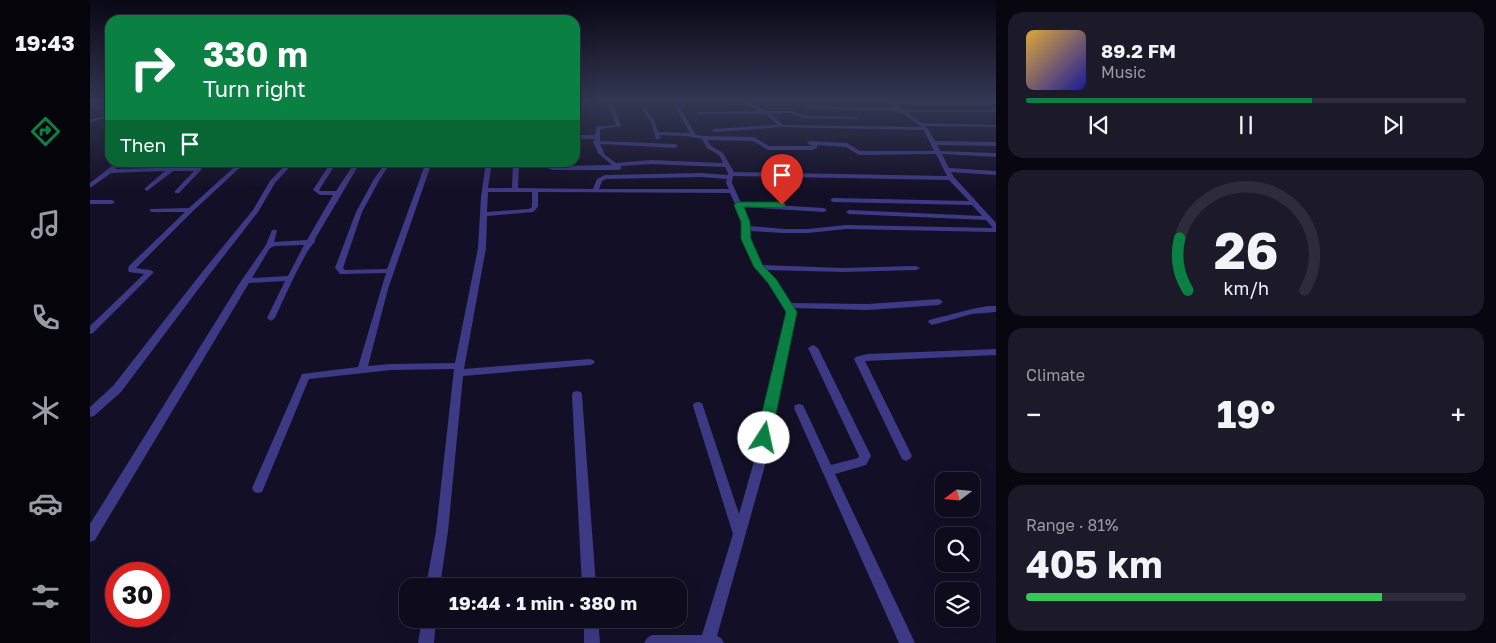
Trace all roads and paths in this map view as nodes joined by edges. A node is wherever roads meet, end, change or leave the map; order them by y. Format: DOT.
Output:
graph roads {
  1 [pos="597,131"];
  2 [pos="656,131"];
  3 [pos="691,131"];
  4 [pos="927,131"];
  5 [pos="694,136"];
  6 [pos="580,137"];
  7 [pos="705,138"];
  8 [pos="596,139"];
  9 [pos="795,142"];
  10 [pos="935,142"];
  11 [pos="814,143"];
  12 [pos="996,144"];
  13 [pos="675,146"];
  14 [pos="939,152"];
  15 [pos="996,155"];
  16 [pos="608,160"];
  17 [pos="580,162"];
  18 [pos="726,165"];
  19 [pos="617,166"];
  20 [pos="114,167"];
  21 [pos="238,167"];
  22 [pos="287,167"];
  23 [pos="331,167"];
  24 [pos="355,167"];
  25 [pos="385,167"];
  26 [pos="427,167"];
  27 [pos="488,167"];
  28 [pos="516,167"];
  29 [pos="549,167"];
  30 [pos="172,169"];
  31 [pos="194,169"];
  32 [pos="110,170"];
  33 [pos="948,170"];
  34 [pos="996,172"];
  35 [pos="730,175"];
  36 [pos="621,176"];
  37 [pos="951,178"];
  38 [pos="90,186"];
  39 [pos="147,189"];
  40 [pos="485,190"];
  41 [pos="515,190"];
  42 [pos="535,190"];
  43 [pos="596,190"];
  44 [pos="733,191"];
  45 [pos="177,192"];
  46 [pos="336,193"];
  47 [pos="832,200"];
  48 [pos="112,202"];
  49 [pos="971,203"];
  50 [pos="92,204"];
  51 [pos="738,205"];
  52 [pos="152,210"];
  53 [pos="191,210"];
  54 [pos="824,210"];
  55 [pos="849,212"];
  56 [pos="484,214"];
  57 [pos="986,218"];
  58 [pos="746,228"];
  59 [pos="996,229"];
  60 [pos="274,232"];
  61 [pos="310,242"];
  62 [pos="269,246"];
  63 [pos="759,267"];
  64 [pos="916,268"];
  65 [pos="391,271"];
  66 [pos="289,278"];
  67 [pos="245,281"];
  68 [pos="939,302"];
  69 [pos="789,305"];
  70 [pos="996,309"];
  71 [pos="271,318"];
  72 [pos="932,322"];
  73 [pos="90,331"];
  74 [pos="814,348"];
  75 [pos="996,352"];
  76 [pos="590,362"];
  77 [pos="459,369"];
  78 [pos="362,370"];
  79 [pos="577,395"];
  80 [pos="698,406"];
  81 [pos="799,408"];
  82 [pos="90,413"];
  83 [pos="906,456"];
  84 [pos="829,471"];
  85 [pos="258,488"];
  86 [pos="738,533"];
  87 [pos="90,536"];
  88 [pos="434,578"];
  89 [pos="588,578"];
  90 [pos="428,628"];
  91 [pos="591,628"];
  92 [pos="708,642"];
  93 [pos="426,643"];
  94 [pos="592,643"];
  95 [pos="652,643"];
  96 [pos="716,643"];
  97 [pos="907,643"];
  1 -- 8 [label="street"];
  2 -- 5 [label="street"];
  3 -- 5 [label="street"];
  4 -- 10 [label="street"];
  5 -- 7 [label="street"];
  6 -- 8 [label="street"];
  7 -- 11 [label="street"];
  7 -- 18 [label="street"];
  8 -- 13 [label="street"];
  8 -- 16 [label="street"];
  9 -- 11 [label="street"];
  10 -- 12 [label="street"];
  10 -- 14 [label="street"];
  11 -- 14 [label="street"];
  14 -- 15 [label="street"];
  14 -- 33 [label="street"];
  16 -- 17 [label="street"];
  16 -- 19 [label="street"];
  18 -- 19 [label="street"];
  18 -- 35 [label="street"];
  19 -- 29 [label="street"];
  19 -- 36 [label="street"];
  20 -- 32 [label="street"];
  21 -- 53 [label="street"];
  22 -- 82 [label="street"];
  23 -- 46 [label="street"];
  24 -- 46 [label="street"];
  25 -- 65 [label="street"];
  26 -- 65 [label="street"];
  27 -- 40 [label="street"];
  28 -- 41 [label="street"];
  30 -- 31 [label="street"];
  30 -- 32 [label="street"];
  30 -- 39 [label="street"];
  31 -- 45 [label="street"];
  32 -- 38 [label="street"];
  33 -- 34 [label="street"];
  33 -- 37 [label="street"];
  35 -- 36 [label="street"];
  35 -- 37 [label="street"];
  35 -- 44 [label="street"];
  36 -- 43 [label="street"];
  37 -- 49 [label="street"];
  40 -- 41 [label="street"];
  40 -- 56 [label="street"];
  41 -- 42 [label="street"];
  42 -- 43 [label="street"];
  42 -- 56 [label="street"];
  43 -- 44 [label="street"];
  44 -- 51 [label="street"];
  46 -- 61 [label="street"];
  47 -- 49 [label="street"];
  48 -- 50 [label="street"];
  49 -- 57 [label="street"];
  51 -- 54 [label="street"];
  51 -- 58 [label="street"];
  52 -- 53 [label="street"];
  53 -- 73 [label="street"];
  55 -- 57 [label="street"];
  56 -- 77 [label="street"];
  57 -- 59 [label="street"];
  58 -- 59 [label="street"];
  58 -- 63 [label="street"];
  60 -- 62 [label="street"];
  61 -- 62 [label="street"];
  61 -- 66 [label="street"];
  62 -- 67 [label="street"];
  63 -- 64 [label="street"];
  63 -- 69 [label="street"];
  65 -- 78 [label="street"];
  66 -- 67 [label="street"];
  66 -- 71 [label="street"];
  67 -- 87 [label="street"];
  68 -- 69 [label="street"];
  69 -- 86 [label="street"];
  70 -- 72 [label="street"];
  74 -- 84 [label="street"];
  75 -- 83 [label="street"];
  76 -- 77 [label="street"];
  77 -- 78 [label="street"];
  77 -- 88 [label="street"];
  78 -- 85 [label="street"];
  79 -- 89 [label="street"];
  80 -- 86 [label="street"];
  81 -- 84 [label="street"];
  84 -- 97 [label="street"];
  86 -- 92 [label="street"];
  90 -- 93 [label="street"];
  91 -- 94 [label="street"];
  92 -- 95 [label="street"];
  92 -- 96 [label="street"];
}
